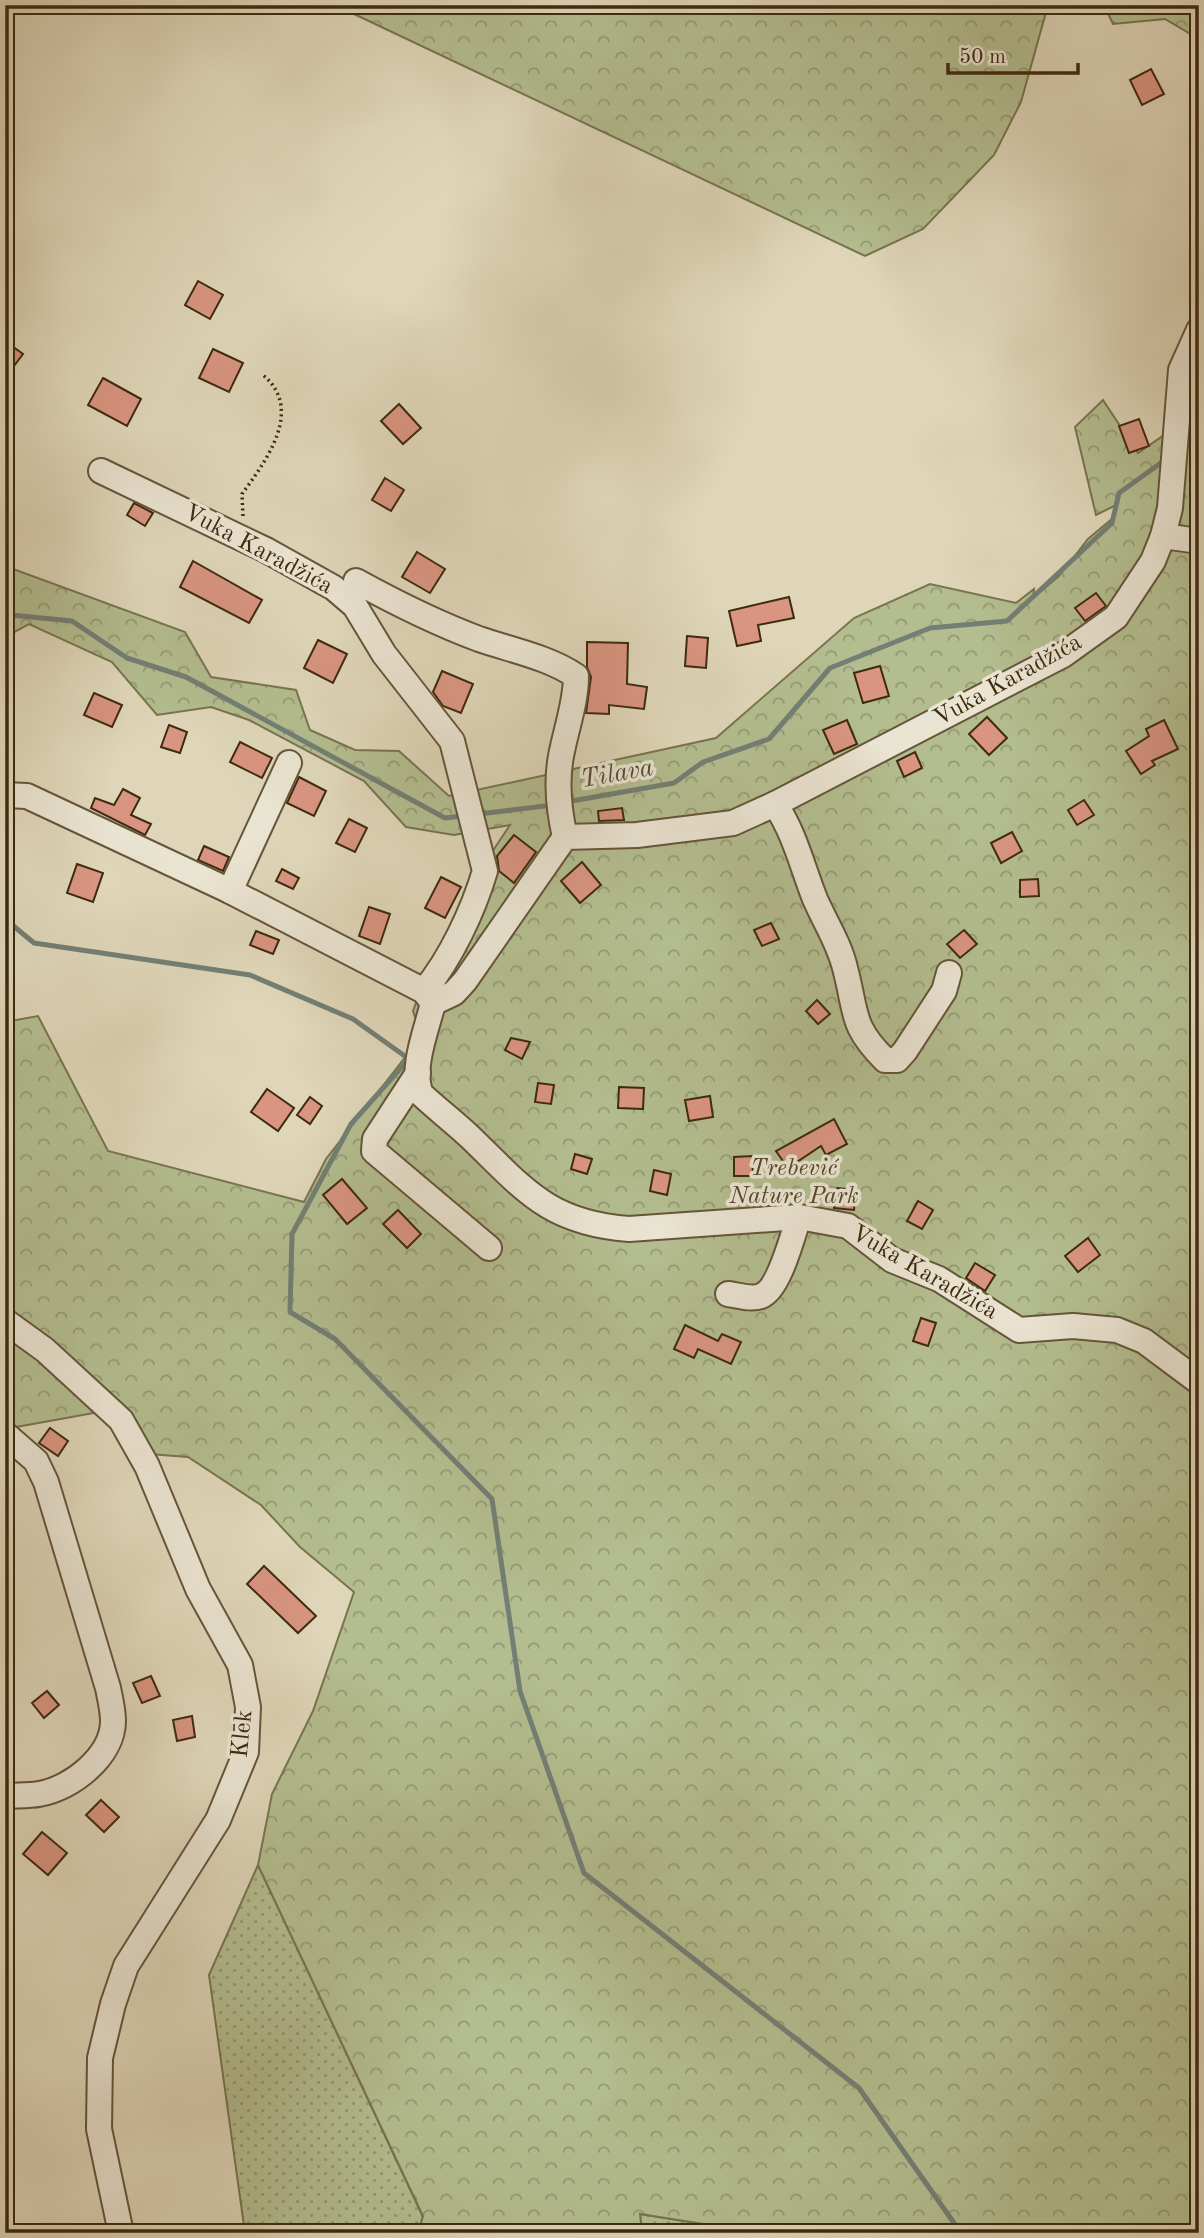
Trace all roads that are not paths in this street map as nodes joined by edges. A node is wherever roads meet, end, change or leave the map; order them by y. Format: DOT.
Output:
graph roads {
  1 [pos="1199,330"];
  2 [pos="101,471"];
  3 [pos="1163,536"];
  4 [pos="1199,541"];
  5 [pos="356,581"];
  6 [pos="289,763"];
  7 [pos="6,794"];
  8 [pos="775,804"];
  9 [pos="565,837"];
  10 [pos="230,891"];
  11 [pos="949,973"];
  12 [pos="428,997"];
  13 [pos="418,1073"];
  14 [pos="799,1217"];
  15 [pos="489,1248"];
  16 [pos="727,1294"];
  17 [pos="5,1321"];
  18 [pos="1199,1382"];
  19 [pos="5,1434"];
  20 [pos="5,1796"];
  21 [pos="121,2233"];
  1 -- 3 [label="street, Vuka Karadžića"];
  2 -- 12 [label="street, Vuka Karadžića"];
  3 -- 4 [label="street"];
  3 -- 8 [label="street, Vuka Karadžića"];
  5 -- 9 [label="street, Vuka Karadžića"];
  6 -- 10 [label="street"];
  7 -- 10 [label="street"];
  8 -- 9 [label="street, Vuka Karadžića"];
  8 -- 11 [label="street"];
  9 -- 12 [label="street"];
  10 -- 12 [label="street"];
  12 -- 13 [label="street"];
  13 -- 14 [label="street, Vuka Karadžića"];
  13 -- 15 [label="street"];
  14 -- 16 [label="street"];
  14 -- 18 [label="street, Vuka Karadžića"];
  17 -- 21 [label="street, Klek"];
  19 -- 20 [label="street"];
}
